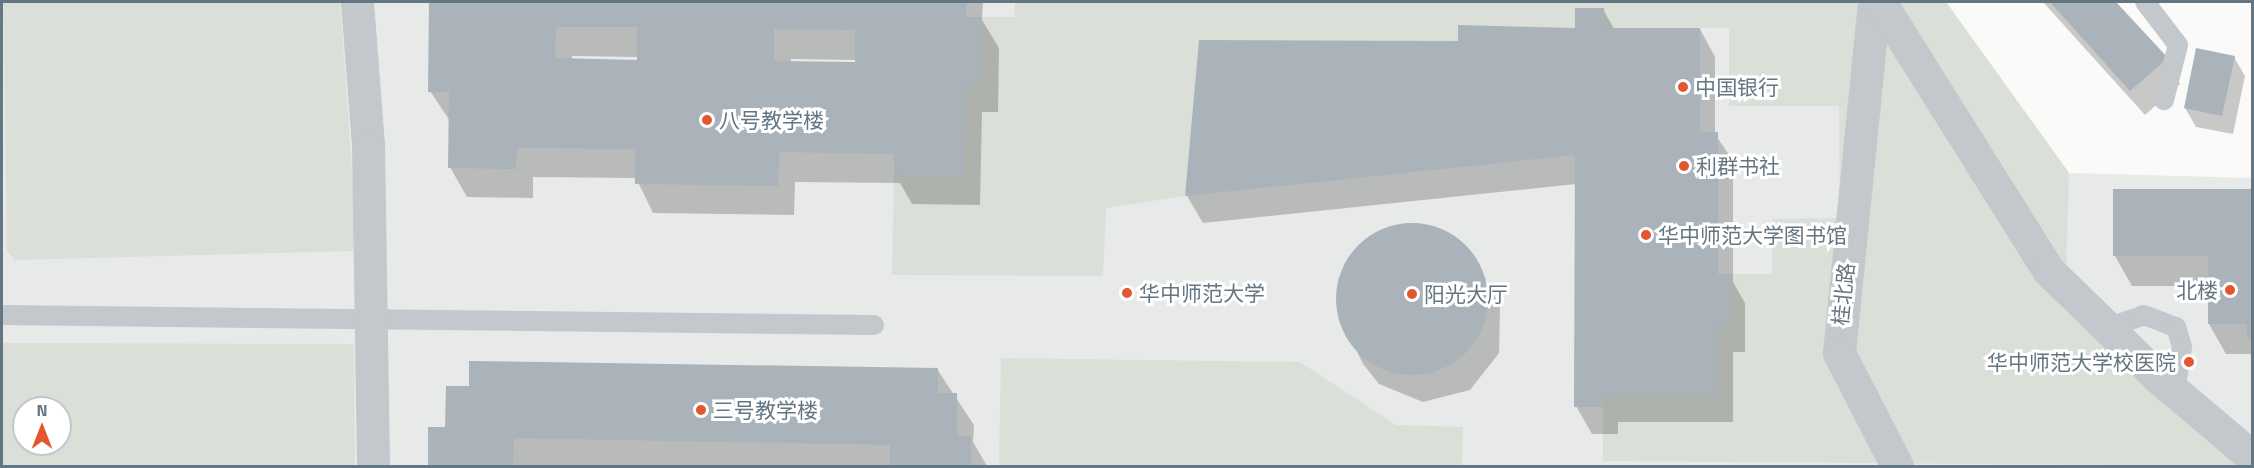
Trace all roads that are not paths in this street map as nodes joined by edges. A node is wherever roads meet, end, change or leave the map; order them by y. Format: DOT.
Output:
graph roads {
  1 [pos="357,2"];
  2 [pos="1874,2"];
  3 [pos="1880,2"];
  4 [pos="2145,2"];
  5 [pos="2164,100"];
  6 [pos="2,315"];
  7 [pos="371,318"];
  8 [pos="874,326"];
  9 [pos="2107,328"];
  10 [pos="2175,391"];
  11 [pos="2253,457"];
  12 [pos="373,466"];
  13 [pos="1897,466"];
  1 -- 7 [label="street"];
  2 -- 13 [label="street, 桂北路"];
  3 -- 9 [label="street"];
  4 -- 5 [label="lane"];
  6 -- 7 [label="lane"];
  7 -- 8 [label="lane"];
  7 -- 12 [label="street"];
  9 -- 10 [label="street"];
  9 -- 10 [label="lane"];
  10 -- 11 [label="street"];
}
